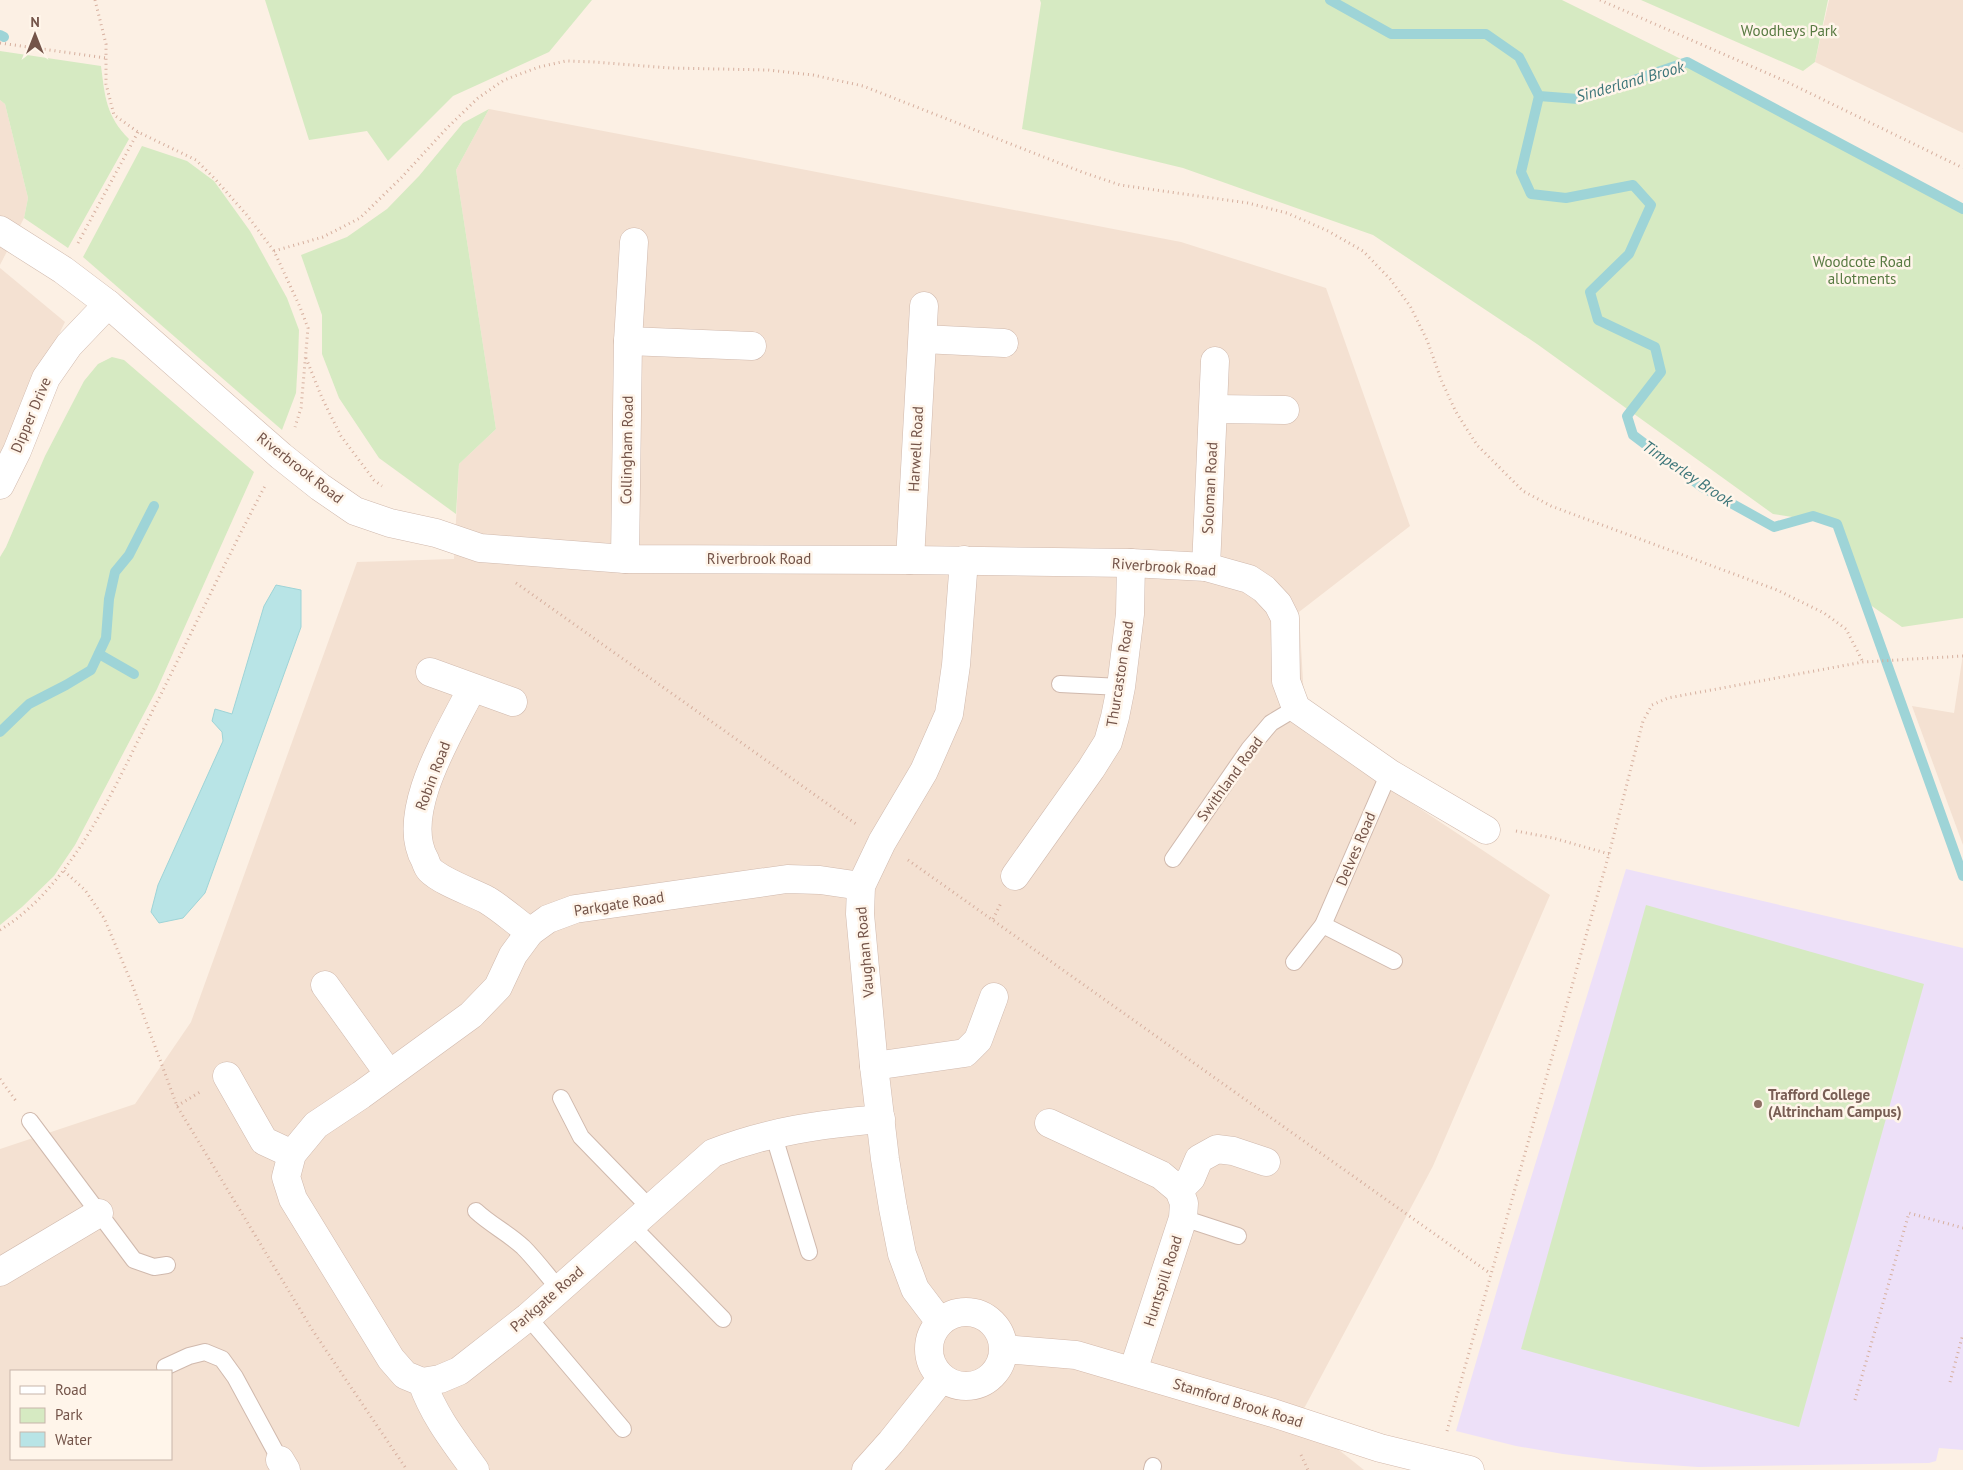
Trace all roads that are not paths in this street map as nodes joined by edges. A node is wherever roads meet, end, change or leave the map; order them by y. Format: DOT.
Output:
graph roads {
  1 [pos="0,230"];
  2 [pos="634,242"];
  3 [pos="108,304"];
  4 [pos="924,306"];
  5 [pos="923,339"];
  6 [pos="628,341"];
  7 [pos="1004,343"];
  8 [pos="752,346"];
  9 [pos="1215,361"];
  10 [pos="1214,409"];
  11 [pos="1285,410"];
  12 [pos="0,485"];
  13 [pos="625,559"];
  14 [pos="910,560"];
  15 [pos="964,560"];
  16 [pos="1131,563"];
  17 [pos="1206,567"];
  18 [pos="430,672"];
  19 [pos="1060,684"];
  20 [pos="1121,687"];
  21 [pos="472,688"];
  22 [pos="513,702"];
  23 [pos="1296,708"];
  24 [pos="1389,773"];
  25 [pos="1486,830"];
  26 [pos="1173,859"];
  27 [pos="1015,876"];
  28 [pos="861,886"];
  29 [pos="1324,925"];
  30 [pos="530,932"];
  31 [pos="1394,961"];
  32 [pos="1294,962"];
  33 [pos="325,985"];
  34 [pos="994,997"];
  35 [pos="874,1066"];
  36 [pos="389,1074"];
  37 [pos="227,1076"];
  38 [pos="561,1098"];
  39 [pos="881,1119"];
  40 [pos="30,1121"];
  41 [pos="1049,1123"];
  42 [pos="773,1133"];
  43 [pos="292,1154"];
  44 [pos="1266,1162"];
  45 [pos="1179,1190"];
  46 [pos="476,1211"];
  47 [pos="100,1213"];
  48 [pos="640,1216"];
  49 [pos="1183,1218"];
  50 [pos="1238,1236"];
  51 [pos="809,1252"];
  52 [pos="167,1265"];
  53 [pos="0,1272"];
  54 [pos="559,1289"];
  55 [pos="528,1317"];
  56 [pos="724,1319"];
  57 [pos="940,1322"];
  58 [pos="1004,1349"];
  59 [pos="165,1367"];
  60 [pos="1133,1371"];
  61 [pos="942,1378"];
  62 [pos="422,1382"];
  63 [pos="623,1429"];
  64 [pos="283,1465"];
  65 [pos="475,1470"];
  66 [pos="866,1470"];
  67 [pos="1470,1470"];
  1 -- 3 [label="street, Riverbrook Road"];
  2 -- 6 [label="street, Collingham Road"];
  3 -- 12 [label="street, Dipper Drive"];
  3 -- 13 [label="street, Riverbrook Road"];
  4 -- 5 [label="street, Harwell Road"];
  5 -- 7 [label="street"];
  5 -- 14 [label="street, Harwell Road"];
  6 -- 8 [label="street"];
  6 -- 13 [label="street, Collingham Road"];
  9 -- 10 [label="street, Soloman Road"];
  10 -- 11 [label="street"];
  10 -- 17 [label="street, Soloman Road"];
  13 -- 14 [label="street, Riverbrook Road"];
  14 -- 15 [label="street, Riverbrook Road"];
  15 -- 16 [label="street, Riverbrook Road"];
  15 -- 28 [label="street, Vaughan Road"];
  16 -- 17 [label="street, Riverbrook Road"];
  16 -- 20 [label="street, Thurcaston Road"];
  17 -- 23 [label="street, Riverbrook Road"];
  18 -- 21 [label="street"];
  19 -- 20 [label="lane"];
  20 -- 27 [label="street, Thurcaston Road"];
  21 -- 22 [label="street"];
  21 -- 30 [label="street, Robin Road"];
  23 -- 24 [label="street"];
  23 -- 26 [label="lane, Swithland Road"];
  24 -- 25 [label="street"];
  24 -- 29 [label="lane, Delves Road"];
  28 -- 30 [label="street, Parkgate Road"];
  28 -- 35 [label="street, Vaughan Road"];
  29 -- 31 [label="lane"];
  29 -- 32 [label="lane, Delves Road"];
  30 -- 36 [label="street, Parkgate Road"];
  33 -- 36 [label="street"];
  34 -- 35 [label="street"];
  35 -- 39 [label="street, Vaughan Road"];
  36 -- 43 [label="street, Parkgate Road"];
  37 -- 43 [label="street"];
  38 -- 48 [label="lane"];
  39 -- 42 [label="street, Parkgate Road"];
  39 -- 57 [label="street, Vaughan Road"];
  40 -- 47 [label="lane"];
  41 -- 45 [label="street"];
  42 -- 48 [label="street, Parkgate Road"];
  42 -- 51 [label="lane"];
  43 -- 62 [label="street, Parkgate Road"];
  44 -- 45 [label="street"];
  45 -- 49 [label="street, Huntspill Road"];
  46 -- 54 [label="lane"];
  47 -- 52 [label="lane"];
  47 -- 53 [label="street"];
  48 -- 54 [label="street, Parkgate Road"];
  48 -- 56 [label="lane"];
  49 -- 50 [label="lane"];
  49 -- 60 [label="street, Huntspill Road"];
  54 -- 55 [label="street, Parkgate Road"];
  55 -- 62 [label="street, Parkgate Road"];
  55 -- 63 [label="lane"];
  57 -- 58 [label="street"];
  57 -- 61 [label="street"];
  58 -- 60 [label="street, Stamford Brook Road"];
  58 -- 61 [label="street"];
  59 -- 64 [label="lane"];
  60 -- 67 [label="street, Stamford Brook Road"];
  61 -- 66 [label="street"];
  62 -- 65 [label="street"];
}
